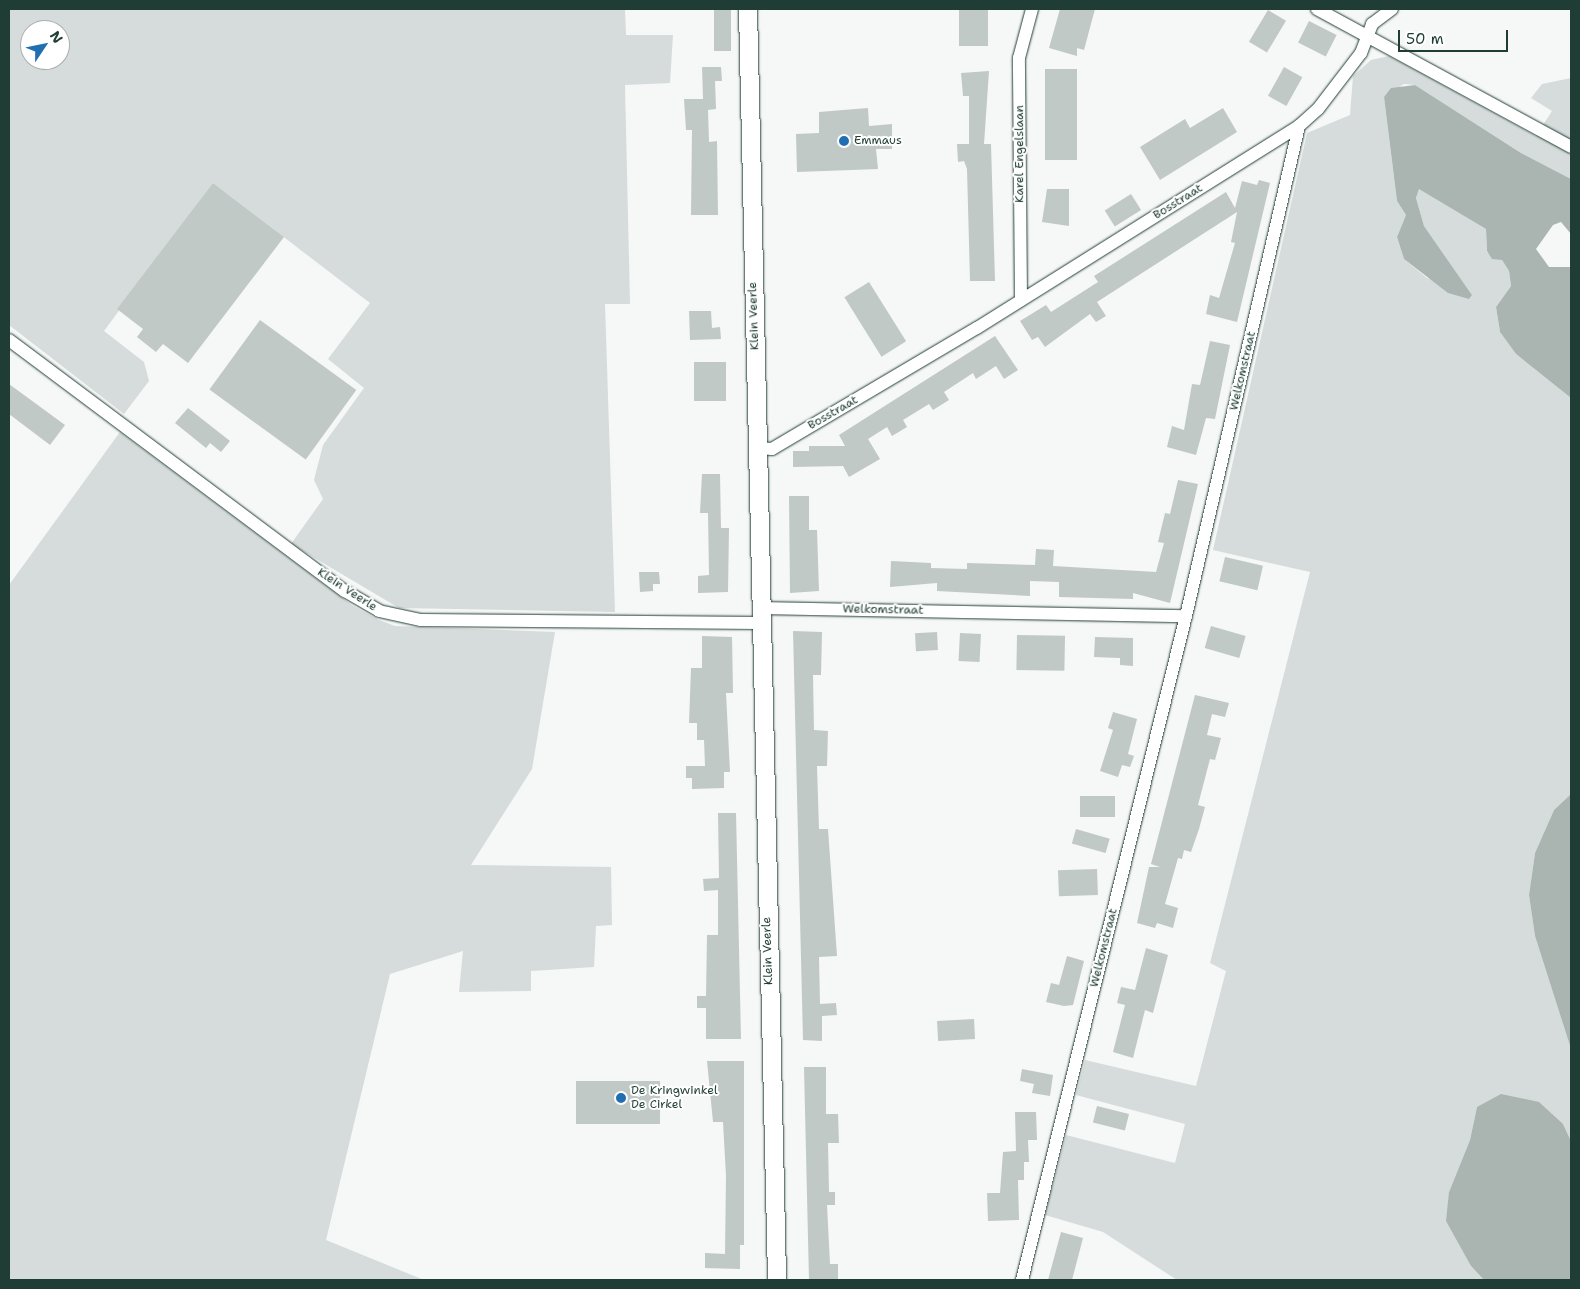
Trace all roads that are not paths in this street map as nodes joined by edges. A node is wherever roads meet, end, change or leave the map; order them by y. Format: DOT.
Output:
graph roads {
  1 [pos="748,9"];
  2 [pos="1032,9"];
  3 [pos="1316,9"];
  4 [pos="1392,9"];
  5 [pos="1367,36"];
  6 [pos="1299,126"];
  7 [pos="1571,147"];
  8 [pos="1021,300"];
  9 [pos="9,340"];
  10 [pos="758,448"];
  11 [pos="759,615"];
  12 [pos="1186,616"];
  13 [pos="777,1280"];
  14 [pos="1022,1280"];
  1 -- 10 [label="main road, Klein Veerle"];
  2 -- 8 [label="street, Karel Engelslaan"];
  3 -- 5 [label="street"];
  4 -- 5 [label="street, Bosstraat"];
  5 -- 6 [label="street, Bosstraat"];
  5 -- 7 [label="street"];
  6 -- 8 [label="street, Bosstraat"];
  6 -- 12 [label="street, Welkomstraat"];
  8 -- 10 [label="street, Bosstraat"];
  9 -- 11 [label="street, Klein Veerle"];
  10 -- 11 [label="main road, Klein Veerle"];
  11 -- 12 [label="street, Welkomstraat"];
  11 -- 13 [label="main road, Klein Veerle"];
  12 -- 14 [label="street, Welkomstraat"];
}
